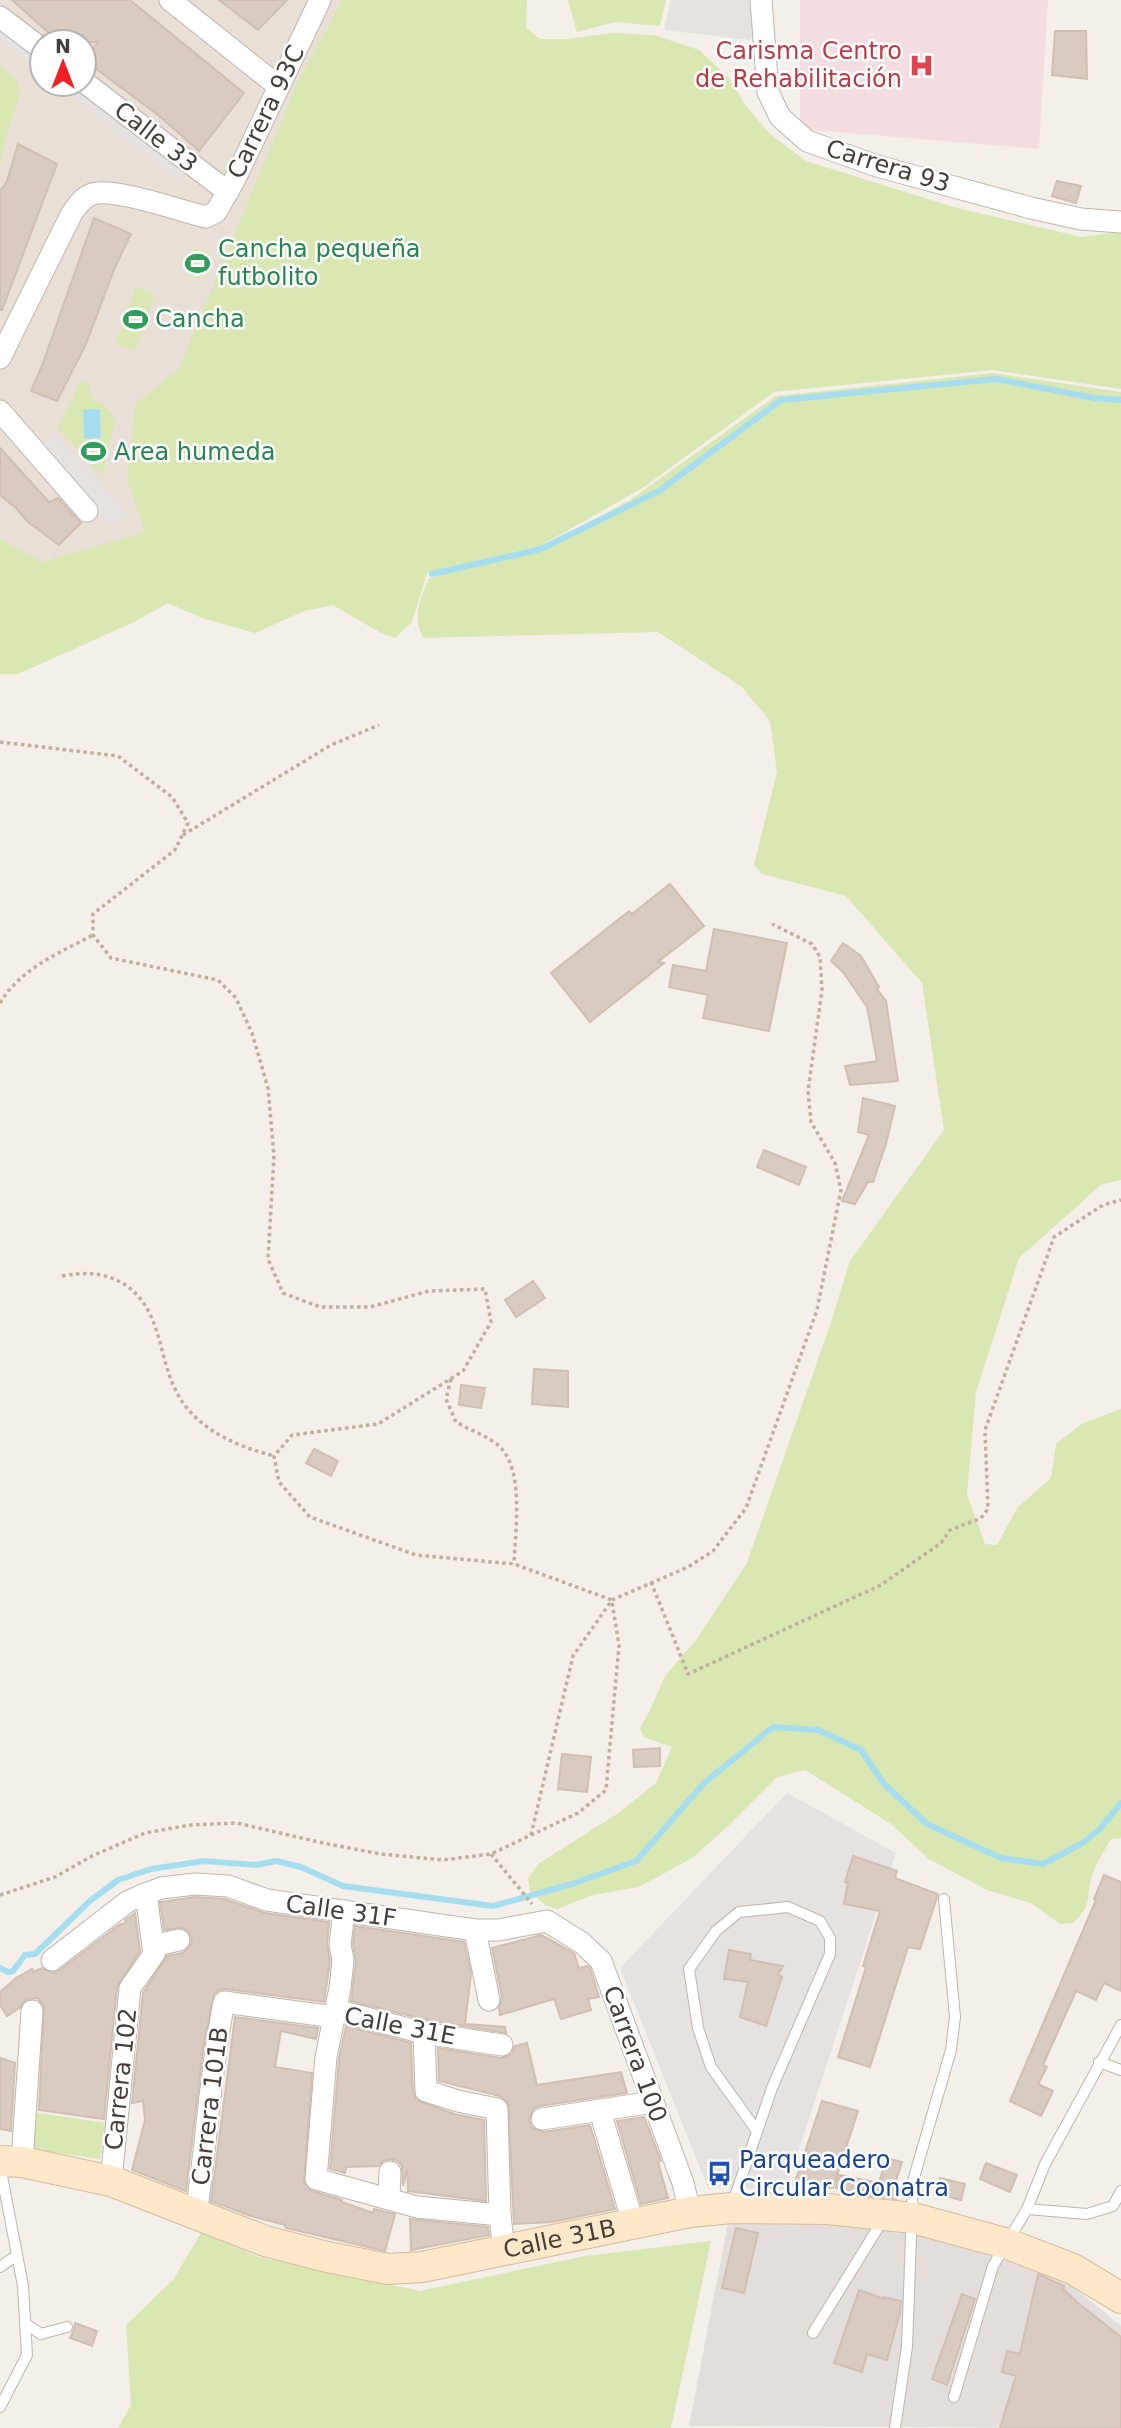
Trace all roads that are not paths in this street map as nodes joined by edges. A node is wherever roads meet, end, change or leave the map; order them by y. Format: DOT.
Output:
graph roads {
  1 [pos="170,0"];
  2 [pos="320,0"];
  3 [pos="761,0"];
  4 [pos="0,17"];
  5 [pos="28,38"];
  6 [pos="278,86"];
  7 [pos="98,93"];
  8 [pos="228,192"];
  9 [pos="1121,222"];
  10 [pos="0,358"];
  11 [pos="0,411"];
  12 [pos="87,511"];
  13 [pos="148,1897"];
  14 [pos="944,1899"];
  15 [pos="344,1911"];
  16 [pos="547,1921"];
  17 [pos="475,1930"];
  18 [pos="178,1940"];
  19 [pos="154,1954"];
  20 [pos="52,1960"];
  21 [pos="489,2000"];
  22 [pos="32,2011"];
  23 [pos="222,2011"];
  24 [pos="335,2012"];
  25 [pos="1121,2025"];
  26 [pos="424,2033"];
  27 [pos="502,2045"];
  28 [pos="1099,2062"];
  29 [pos="1121,2070"];
  30 [pos="653,2102"];
  31 [pos="600,2111"];
  32 [pos="542,2119"];
  33 [pos="757,2131"];
  34 [pos="7,2163"];
  35 [pos="390,2172"];
  36 [pos="111,2181"];
  37 [pos="1121,2191"];
  38 [pos="389,2199"];
  39 [pos="198,2201"];
  40 [pos="732,2208"];
  41 [pos="1027,2209"];
  42 [pos="690,2212"];
  43 [pos="500,2215"];
  44 [pos="899,2217"];
  45 [pos="634,2223"];
  46 [pos="1008,2244"];
  47 [pos="504,2251"];
  48 [pos="17,2255"];
  49 [pos="0,2267"];
  50 [pos="1121,2298"];
  51 [pos="26,2324"];
  52 [pos="67,2327"];
  53 [pos="813,2333"];
  54 [pos="954,2397"];
  55 [pos="0,2407"];
  56 [pos="895,2428"];
  1 -- 6 [label="street"];
  2 -- 6 [label="street, Carrera 93C"];
  3 -- 9 [label="street, Carrera 93"];
  4 -- 5 [label="street"];
  6 -- 8 [label="street, Carrera 93C"];
  7 -- 8 [label="street, Calle 33"];
  8 -- 10 [label="street, Carrera 93C"];
  11 -- 12 [label="street"];
  13 -- 15 [label="street, Calle 31F"];
  13 -- 19 [label="street"];
  13 -- 20 [label="street, Calle 31F"];
  14 -- 44 [label="lane"];
  15 -- 17 [label="street, Calle 31F"];
  15 -- 24 [label="street"];
  16 -- 17 [label="street, Calle 31F"];
  16 -- 30 [label="street, Carrera 100"];
  17 -- 21 [label="street"];
  18 -- 19 [label="street"];
  19 -- 36 [label="street, Carrera 102"];
  22 -- 34 [label="street"];
  23 -- 24 [label="street, Calle 31E"];
  23 -- 39 [label="street, Carrera 101B"];
  24 -- 26 [label="street, Calle 31E"];
  24 -- 38 [label="street"];
  25 -- 28 [label="lane"];
  26 -- 27 [label="street, Calle 31E"];
  26 -- 43 [label="street"];
  28 -- 29 [label="lane"];
  28 -- 41 [label="lane"];
  30 -- 31 [label="street"];
  30 -- 42 [label="street, Carrera 100"];
  31 -- 32 [label="street"];
  31 -- 45 [label="street"];
  33 -- 33 [label="lane"];
  33 -- 40 [label="lane"];
  34 -- 36 [label="street, Calle 31B"];
  34 -- 48 [label="lane"];
  35 -- 38 [label="street"];
  36 -- 47 [label="street, Calle 31B"];
  37 -- 41 [label="lane"];
  38 -- 43 [label="street"];
  40 -- 42 [label="street, Calle 31B"];
  40 -- 44 [label="street, Calle 31B"];
  41 -- 46 [label="lane"];
  42 -- 45 [label="street, Calle 31B"];
  43 -- 47 [label="street"];
  44 -- 46 [label="street, Calle 31B"];
  44 -- 53 [label="lane"];
  44 -- 56 [label="lane"];
  45 -- 47 [label="street, Calle 31B"];
  46 -- 50 [label="street, Calle 31B"];
  46 -- 54 [label="lane"];
  48 -- 49 [label="lane"];
  48 -- 51 [label="lane"];
  51 -- 52 [label="lane"];
  51 -- 55 [label="lane"];
}
